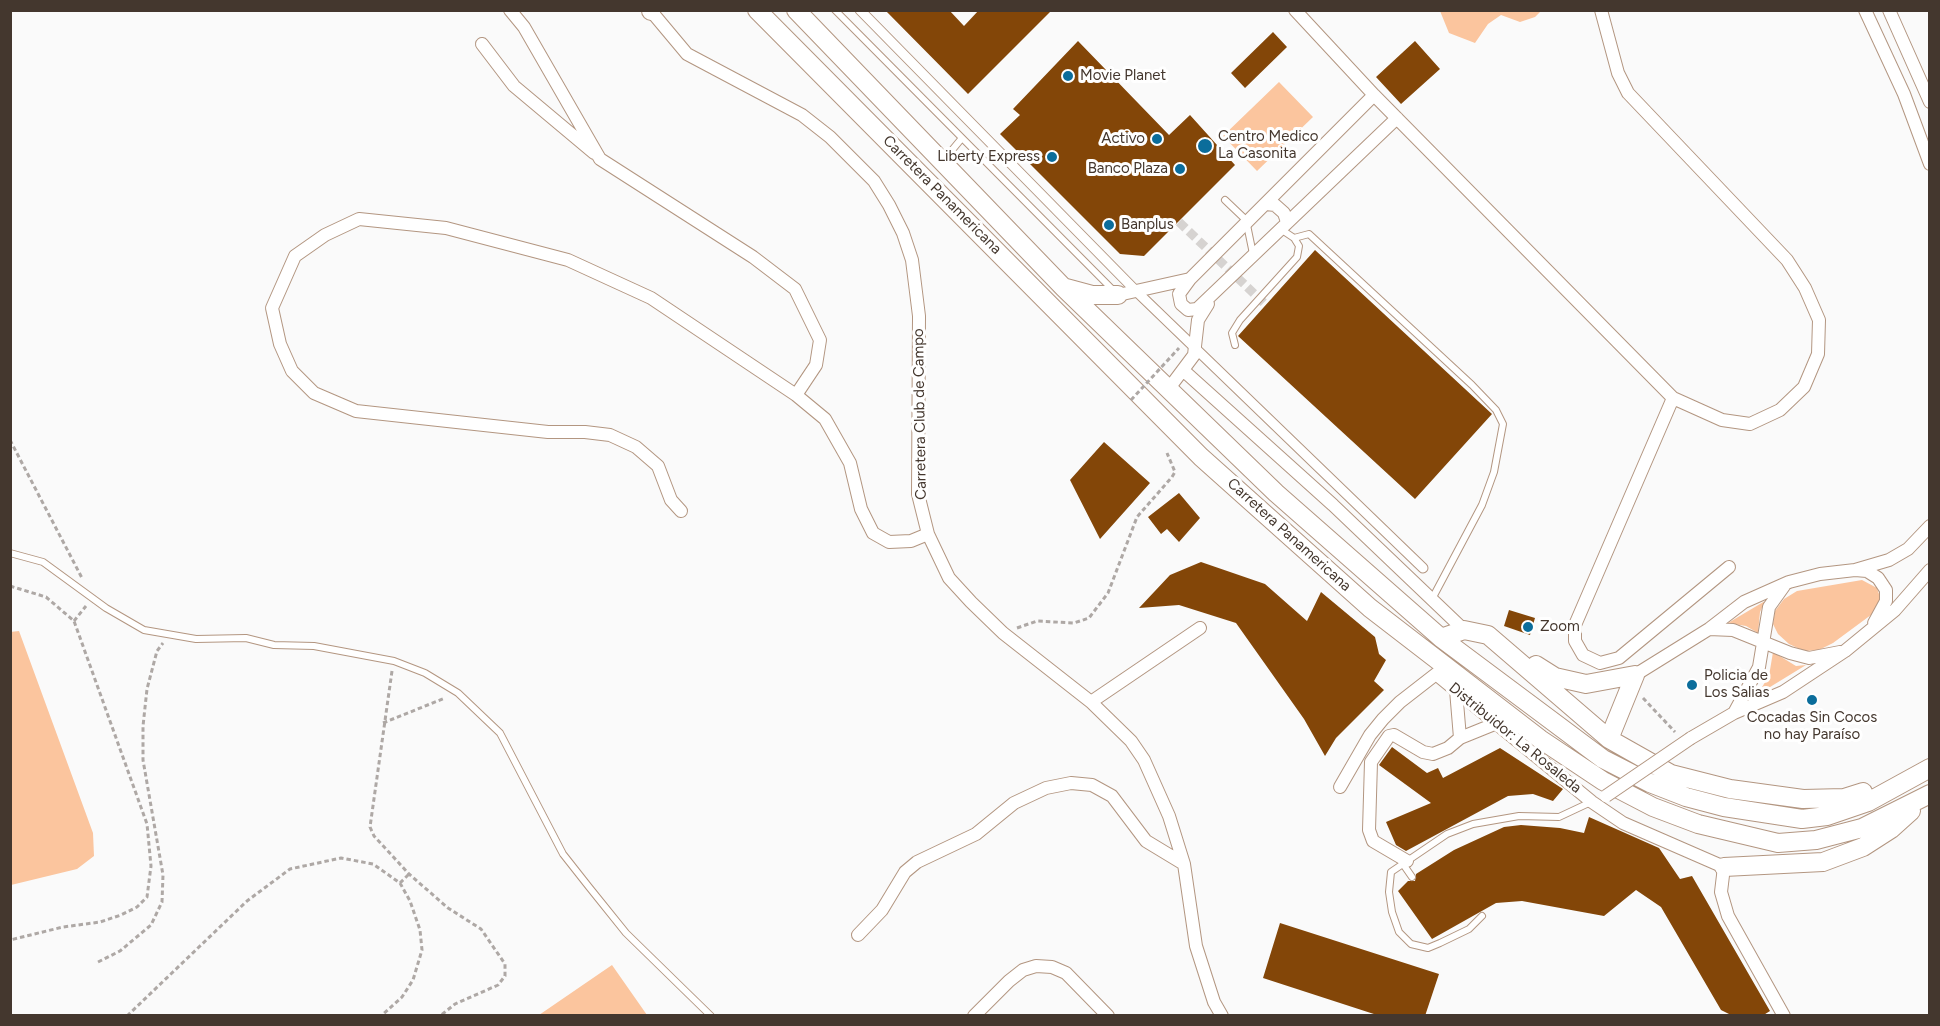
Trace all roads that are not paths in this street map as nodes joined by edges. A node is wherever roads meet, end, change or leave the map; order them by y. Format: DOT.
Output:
graph roads {
  1 [pos="510,10"];
  2 [pos="757,10"];
  3 [pos="796,10"];
  4 [pos="835,10"];
  5 [pos="860,10"];
  6 [pos="1295,10"];
  7 [pos="1601,10"];
  8 [pos="1865,10"];
  9 [pos="1889,10"];
  10 [pos="651,11"];
  11 [pos="482,44"];
  12 [pos="1374,95"];
  13 [pos="1929,102"];
  14 [pos="1397,118"];
  15 [pos="962,138"];
  16 [pos="600,159"];
  17 [pos="941,163"];
  18 [pos="1929,164"];
  19 [pos="1225,200"];
  20 [pos="1266,204"];
  21 [pos="1246,220"];
  22 [pos="1285,226"];
  23 [pos="1294,238"];
  24 [pos="1253,257"];
  25 [pos="1190,279"];
  26 [pos="1064,288"];
  27 [pos="1137,292"];
  28 [pos="1215,294"];
  29 [pos="1118,295"];
  30 [pos="1235,345"];
  31 [pos="1195,347"];
  32 [pos="1184,371"];
  33 [pos="1170,387"];
  34 [pos="796,395"];
  35 [pos="1672,398"];
  36 [pos="681,511"];
  37 [pos="1929,526"];
  38 [pos="928,534"];
  39 [pos="10,553"];
  40 [pos="1729,567"];
  41 [pos="1423,568"];
  42 [pos="1855,570"];
  43 [pos="1929,570"];
  44 [pos="1789,582"];
  45 [pos="1432,599"];
  46 [pos="1370,608"];
  47 [pos="1200,628"];
  48 [pos="1709,629"];
  49 [pos="1464,630"];
  50 [pos="1488,635"];
  51 [pos="1867,635"];
  52 [pos="1441,638"];
  53 [pos="1762,641"];
  54 [pos="1845,651"];
  55 [pos="1437,674"];
  56 [pos="1633,680"];
  57 [pos="1456,690"];
  58 [pos="1091,702"];
  59 [pos="1734,713"];
  60 [pos="1497,723"];
  61 [pos="1460,738"];
  62 [pos="1609,739"];
  63 [pos="1929,768"];
  64 [pos="1913,779"];
  65 [pos="1340,788"];
  66 [pos="1927,796"];
  67 [pos="1592,802"];
  68 [pos="1405,862"];
  69 [pos="1184,864"];
  70 [pos="1724,867"];
  71 [pos="1412,877"];
  72 [pos="1482,916"];
  73 [pos="858,935"];
  74 [pos="711,1016"];
  75 [pos="974,1016"];
  76 [pos="1108,1016"];
  77 [pos="1222,1016"];
  78 [pos="1784,1016"];
  1 -- 16 [label="street"];
  2 -- 46 [label="main road, Carretera Panamericana"];
  3 -- 17 [label="main road, Carretera Panamericana"];
  4 -- 15 [label="lane"];
  5 -- 27 [label="street"];
  6 -- 12 [label="street"];
  7 -- 35 [label="street"];
  8 -- 18 [label="street"];
  9 -- 13 [label="street"];
  10 -- 38 [label="street, Carretera Club de Campo"];
  11 -- 16 [label="street"];
  12 -- 14 [label="street"];
  12 -- 20 [label="street"];
  14 -- 22 [label="street"];
  14 -- 35 [label="street"];
  15 -- 17 [label="lane"];
  15 -- 29 [label="lane"];
  16 -- 34 [label="street"];
  17 -- 26 [label="main road, Carretera Panamericana"];
  19 -- 21 [label="lane"];
  20 -- 21 [label="street"];
  20 -- 22 [label="street"];
  21 -- 24 [label="lane"];
  21 -- 25 [label="street"];
  22 -- 23 [label="lane"];
  22 -- 24 [label="street"];
  23 -- 30 [label="lane"];
  23 -- 45 [label="lane"];
  24 -- 28 [label="street"];
  25 -- 27 [label="street"];
  25 -- 28 [label="street"];
  26 -- 29 [label="main road"];
  26 -- 33 [label="main road, Carretera Panamericana"];
  27 -- 29 [label="street"];
  27 -- 31 [label="street"];
  28 -- 31 [label="street"];
  31 -- 32 [label="street"];
  31 -- 41 [label="street"];
  32 -- 33 [label="street"];
  32 -- 45 [label="street"];
  33 -- 52 [label="main road, Carretera Panamericana"];
  34 -- 36 [label="street"];
  34 -- 38 [label="street"];
  35 -- 40 [label="street"];
  37 -- 42 [label="street"];
  38 -- 58 [label="street, Carretera Club de Campo"];
  39 -- 74 [label="lane"];
  42 -- 44 [label="street"];
  42 -- 51 [label="street"];
  43 -- 51 [label="street"];
  44 -- 48 [label="street"];
  44 -- 53 [label="street"];
  45 -- 49 [label="street"];
  46 -- 55 [label="main road"];
  46 -- 66 [label="main road, Carretera Panamericana"];
  47 -- 58 [label="street"];
  48 -- 53 [label="street"];
  48 -- 56 [label="street"];
  49 -- 50 [label="main road"];
  49 -- 52 [label="main road"];
  50 -- 56 [label="main road"];
  50 -- 62 [label="main road"];
  51 -- 54 [label="street"];
  52 -- 64 [label="main road, Carretera Panamericana"];
  53 -- 54 [label="street"];
  53 -- 59 [label="street"];
  54 -- 59 [label="street, Distribuidor: La Rosaleda"];
  55 -- 57 [label="street, Distribuidor: La Rosaleda"];
  55 -- 65 [label="street"];
  56 -- 62 [label="main road"];
  57 -- 60 [label="street, Distribuidor: La Rosaleda"];
  57 -- 61 [label="street"];
  58 -- 69 [label="street, Carretera Club de Campo"];
  59 -- 67 [label="street, Distribuidor: La Rosaleda, bridge"];
  60 -- 61 [label="street"];
  60 -- 67 [label="street, Distribuidor: La Rosaleda"];
  61 -- 68 [label="street"];
  62 -- 64 [label="main road"];
  63 -- 64 [label="main road, Carretera Panamericana"];
  66 -- 70 [label="main road"];
  67 -- 68 [label="lane"];
  67 -- 70 [label="street, Distribuidor: La Rosaleda"];
  68 -- 71 [label="lane"];
  68 -- 72 [label="lane"];
  69 -- 73 [label="street"];
  69 -- 77 [label="street, Carretera Club de Campo"];
  70 -- 78 [label="street"];
  75 -- 76 [label="street"];
}
